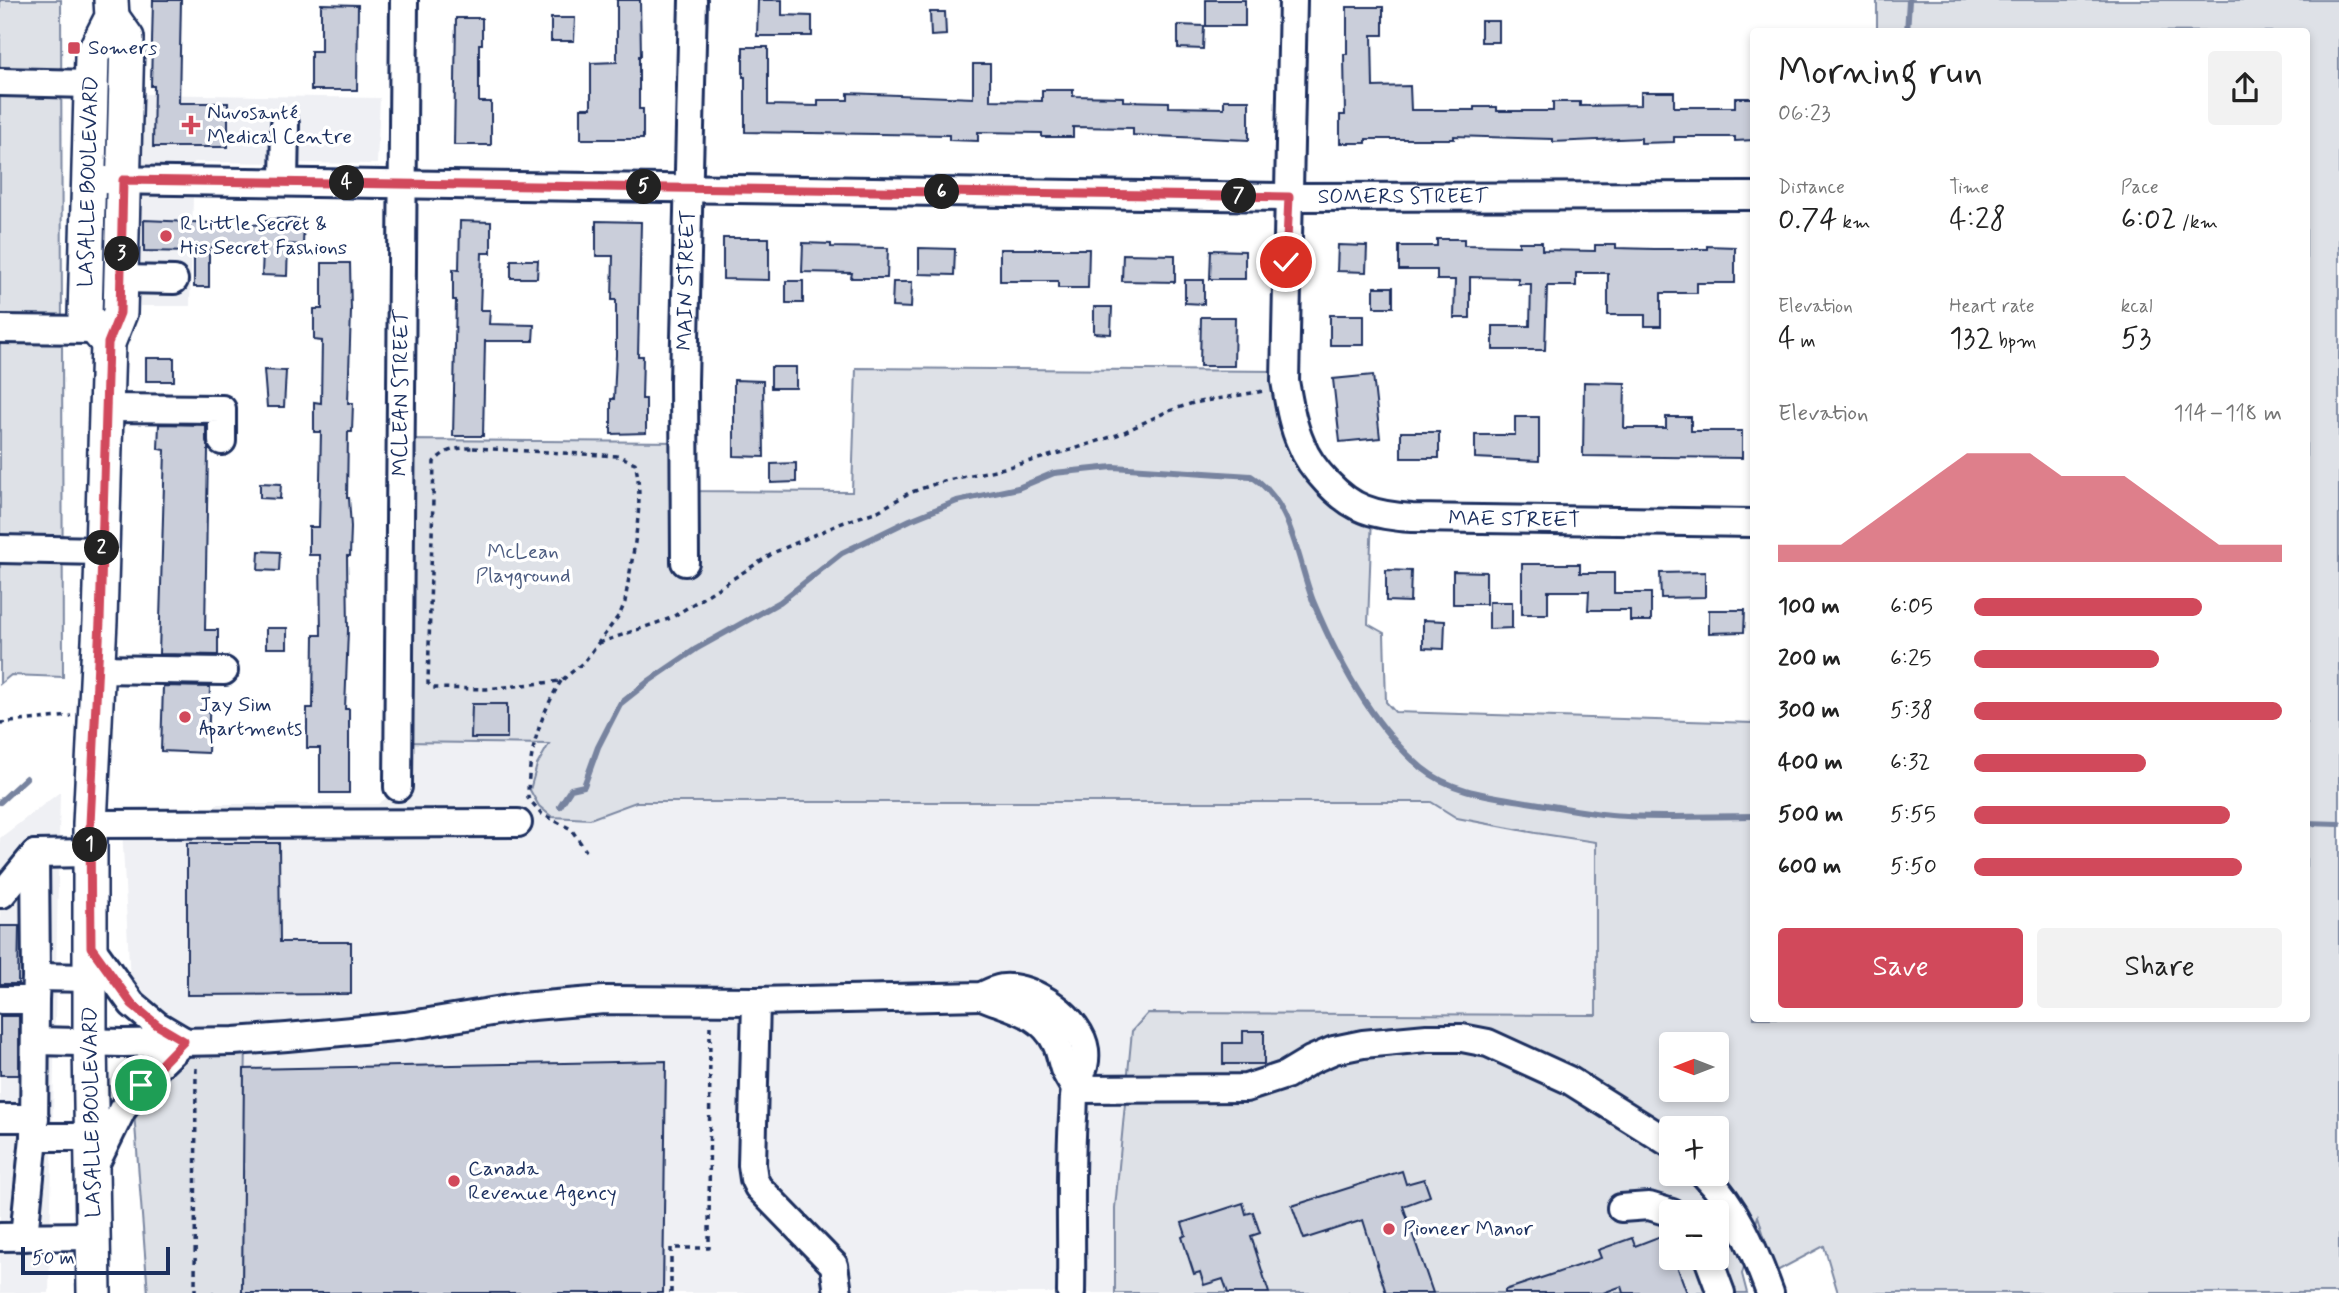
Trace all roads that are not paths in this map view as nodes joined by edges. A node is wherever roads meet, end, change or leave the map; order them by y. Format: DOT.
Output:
graph roads {
  1 [pos="404,0"];
  2 [pos="693,0"];
  3 [pos="1293,0"];
  4 [pos="111,8"];
  5 [pos="0,82"];
  6 [pos="91,84"];
  7 [pos="285,124"];
  8 [pos="88,180"];
  9 [pos="123,180"];
  10 [pos="284,182"];
  11 [pos="402,184"];
  12 [pos="689,188"];
  13 [pos="1750,196"];
  14 [pos="1289,197"];
  15 [pos="121,279"];
  16 [pos="174,280"];
  17 [pos="0,329"];
  18 [pos="102,336"];
  19 [pos="106,408"];
  20 [pos="222,441"];
  21 [pos="1750,523"];
  22 [pos="0,549"];
  23 [pos="102,551"];
  24 [pos="685,562"];
  25 [pos="97,668"];
  26 [pos="224,671"];
  27 [pos="398,788"];
  28 [pos="518,823"];
  29 [pos="90,839"];
  30 [pos="35,854"];
  31 [pos="0,894"];
  32 [pos="91,962"];
  33 [pos="36,989"];
  34 [pos="0,1000"];
  35 [pos="755,1001"];
  36 [pos="36,1041"];
  37 [pos="90,1041"];
  38 [pos="190,1041"];
  39 [pos="1075,1089"];
  40 [pos="0,1118"];
  41 [pos="35,1128"];
  42 [pos="1659,1136"];
  43 [pos="91,1137"];
  44 [pos="92,1170"];
  45 [pos="1714,1186"];
  46 [pos="1621,1208"];
  47 [pos="1659,1209"];
  48 [pos="93,1236"];
  49 [pos="12,1237"];
  50 [pos="1712,1270"];
  51 [pos="94,1293"];
  52 [pos="838,1293"];
  53 [pos="1071,1293"];
  54 [pos="1721,1293"];
  55 [pos="1770,1293"];
  1 -- 11 [label="street, MCLEAN STREET"];
  2 -- 12 [label="street, MAIN STREET"];
  3 -- 14 [label="street, MAE STREET"];
  4 -- 6 [label="main road, LASALLE BOULEVARD"];
  4 -- 9 [label="main road, LASALLE BOULEVARD"];
  5 -- 6 [label="street"];
  6 -- 8 [label="main road, LASALLE BOULEVARD"];
  7 -- 10 [label="street"];
  8 -- 9 [label="street, SOMERS STREET"];
  8 -- 18 [label="main road, LASALLE BOULEVARD"];
  9 -- 10 [label="street, SOMERS STREET"];
  9 -- 15 [label="main road, LASALLE BOULEVARD"];
  10 -- 11 [label="street, SOMERS STREET"];
  11 -- 12 [label="street, SOMERS STREET"];
  11 -- 27 [label="street, MCLEAN STREET"];
  12 -- 14 [label="street, SOMERS STREET"];
  12 -- 24 [label="street, MAIN STREET"];
  13 -- 14 [label="street, SOMERS STREET"];
  14 -- 21 [label="street, MAE STREET"];
  15 -- 16 [label="street"];
  15 -- 18 [label="main road, LASALLE BOULEVARD"];
  17 -- 18 [label="street"];
  18 -- 19 [label="main road, LASALLE BOULEVARD"];
  19 -- 20 [label="street"];
  19 -- 23 [label="main road, LASALLE BOULEVARD"];
  22 -- 23 [label="street"];
  23 -- 25 [label="main road, LASALLE BOULEVARD"];
  25 -- 26 [label="street"];
  25 -- 29 [label="main road, LASALLE BOULEVARD"];
  28 -- 29 [label="street"];
  29 -- 30 [label="street"];
  29 -- 32 [label="main road, LASALLE BOULEVARD"];
  30 -- 31 [label="street"];
  30 -- 33 [label="street"];
  32 -- 33 [label="street"];
  32 -- 37 [label="main road, LASALLE BOULEVARD"];
  32 -- 38 [label="street"];
  33 -- 34 [label="street"];
  33 -- 36 [label="street"];
  35 -- 38 [label="street"];
  35 -- 39 [label="street"];
  35 -- 52 [label="street"];
  36 -- 37 [label="street"];
  36 -- 41 [label="street"];
  37 -- 38 [label="street"];
  37 -- 43 [label="main road, LASALLE BOULEVARD"];
  38 -- 44 [label="street"];
  39 -- 42 [label="street"];
  39 -- 53 [label="street"];
  40 -- 41 [label="street"];
  41 -- 43 [label="street"];
  41 -- 49 [label="street"];
  43 -- 44 [label="main road, LASALLE BOULEVARD"];
  44 -- 48 [label="main road, LASALLE BOULEVARD"];
  45 -- 55 [label="street"];
  46 -- 47 [label="street"];
  48 -- 49 [label="street"];
  48 -- 51 [label="main road, LASALLE BOULEVARD"];
  50 -- 54 [label="street"];
}
